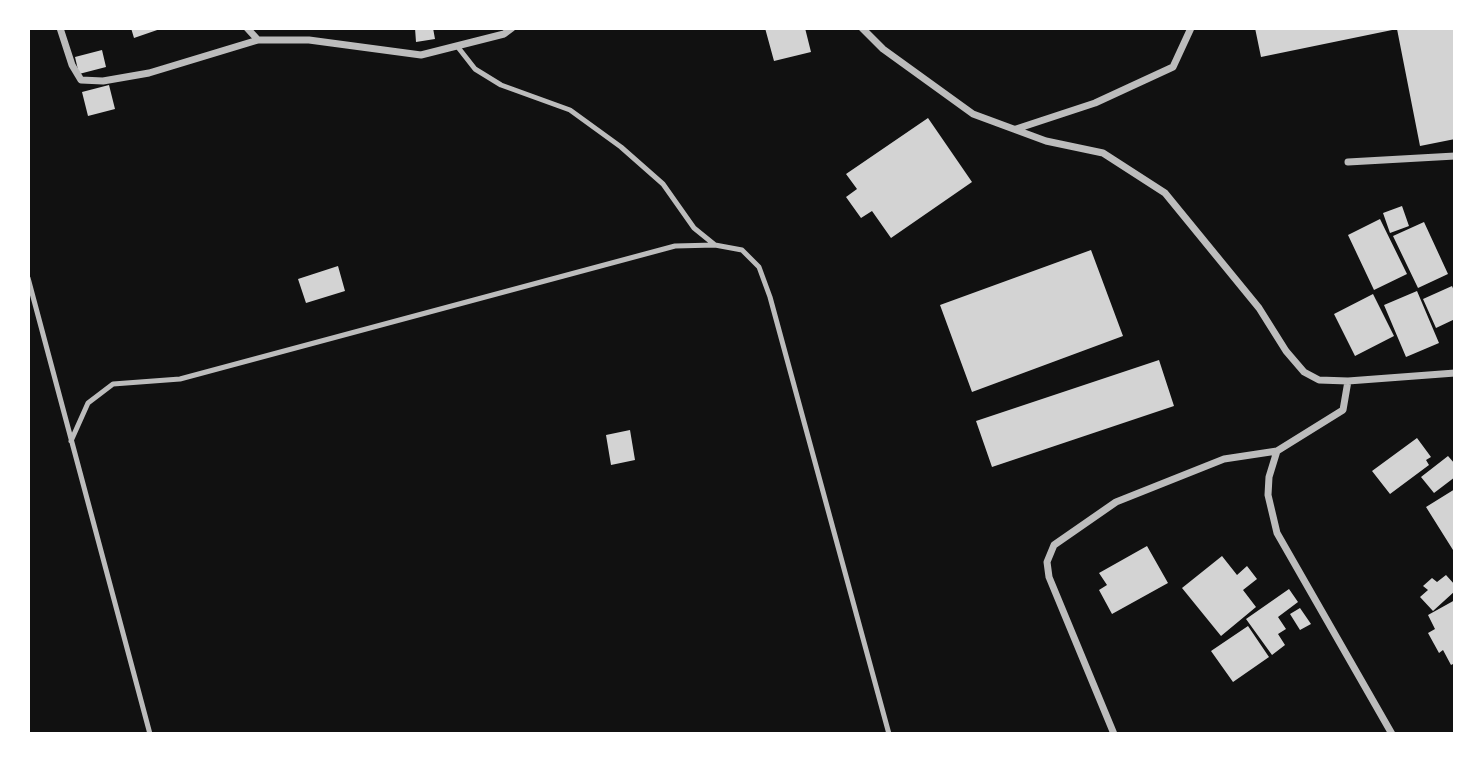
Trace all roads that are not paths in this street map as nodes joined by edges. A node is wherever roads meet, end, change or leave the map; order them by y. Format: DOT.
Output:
graph roads {
  1 [pos="60,28"];
  2 [pos="247,28"];
  3 [pos="512,28"];
  4 [pos="862,28"];
  5 [pos="1191,28"];
  6 [pos="258,40"];
  7 [pos="457,46"];
  8 [pos="1016,129"];
  9 [pos="1455,156"];
  10 [pos="1348,162"];
  11 [pos="715,245"];
  12 [pos="28,278"];
  13 [pos="1455,373"];
  14 [pos="1348,381"];
  15 [pos="71,440"];
  16 [pos="1277,451"];
  17 [pos="150,734"];
  18 [pos="889,734"];
  19 [pos="1114,734"];
  20 [pos="1392,734"];
  1 -- 6 [label="street"];
  2 -- 6 [label="street"];
  3 -- 7 [label="street"];
  4 -- 8 [label="street"];
  5 -- 8 [label="street"];
  6 -- 7 [label="street"];
  7 -- 11 [label="lane"];
  8 -- 14 [label="street"];
  9 -- 10 [label="street"];
  11 -- 15 [label="lane"];
  11 -- 18 [label="lane"];
  12 -- 15 [label="lane"];
  13 -- 14 [label="street"];
  14 -- 16 [label="street"];
  15 -- 17 [label="lane"];
  16 -- 19 [label="street"];
  16 -- 20 [label="street"];
}
